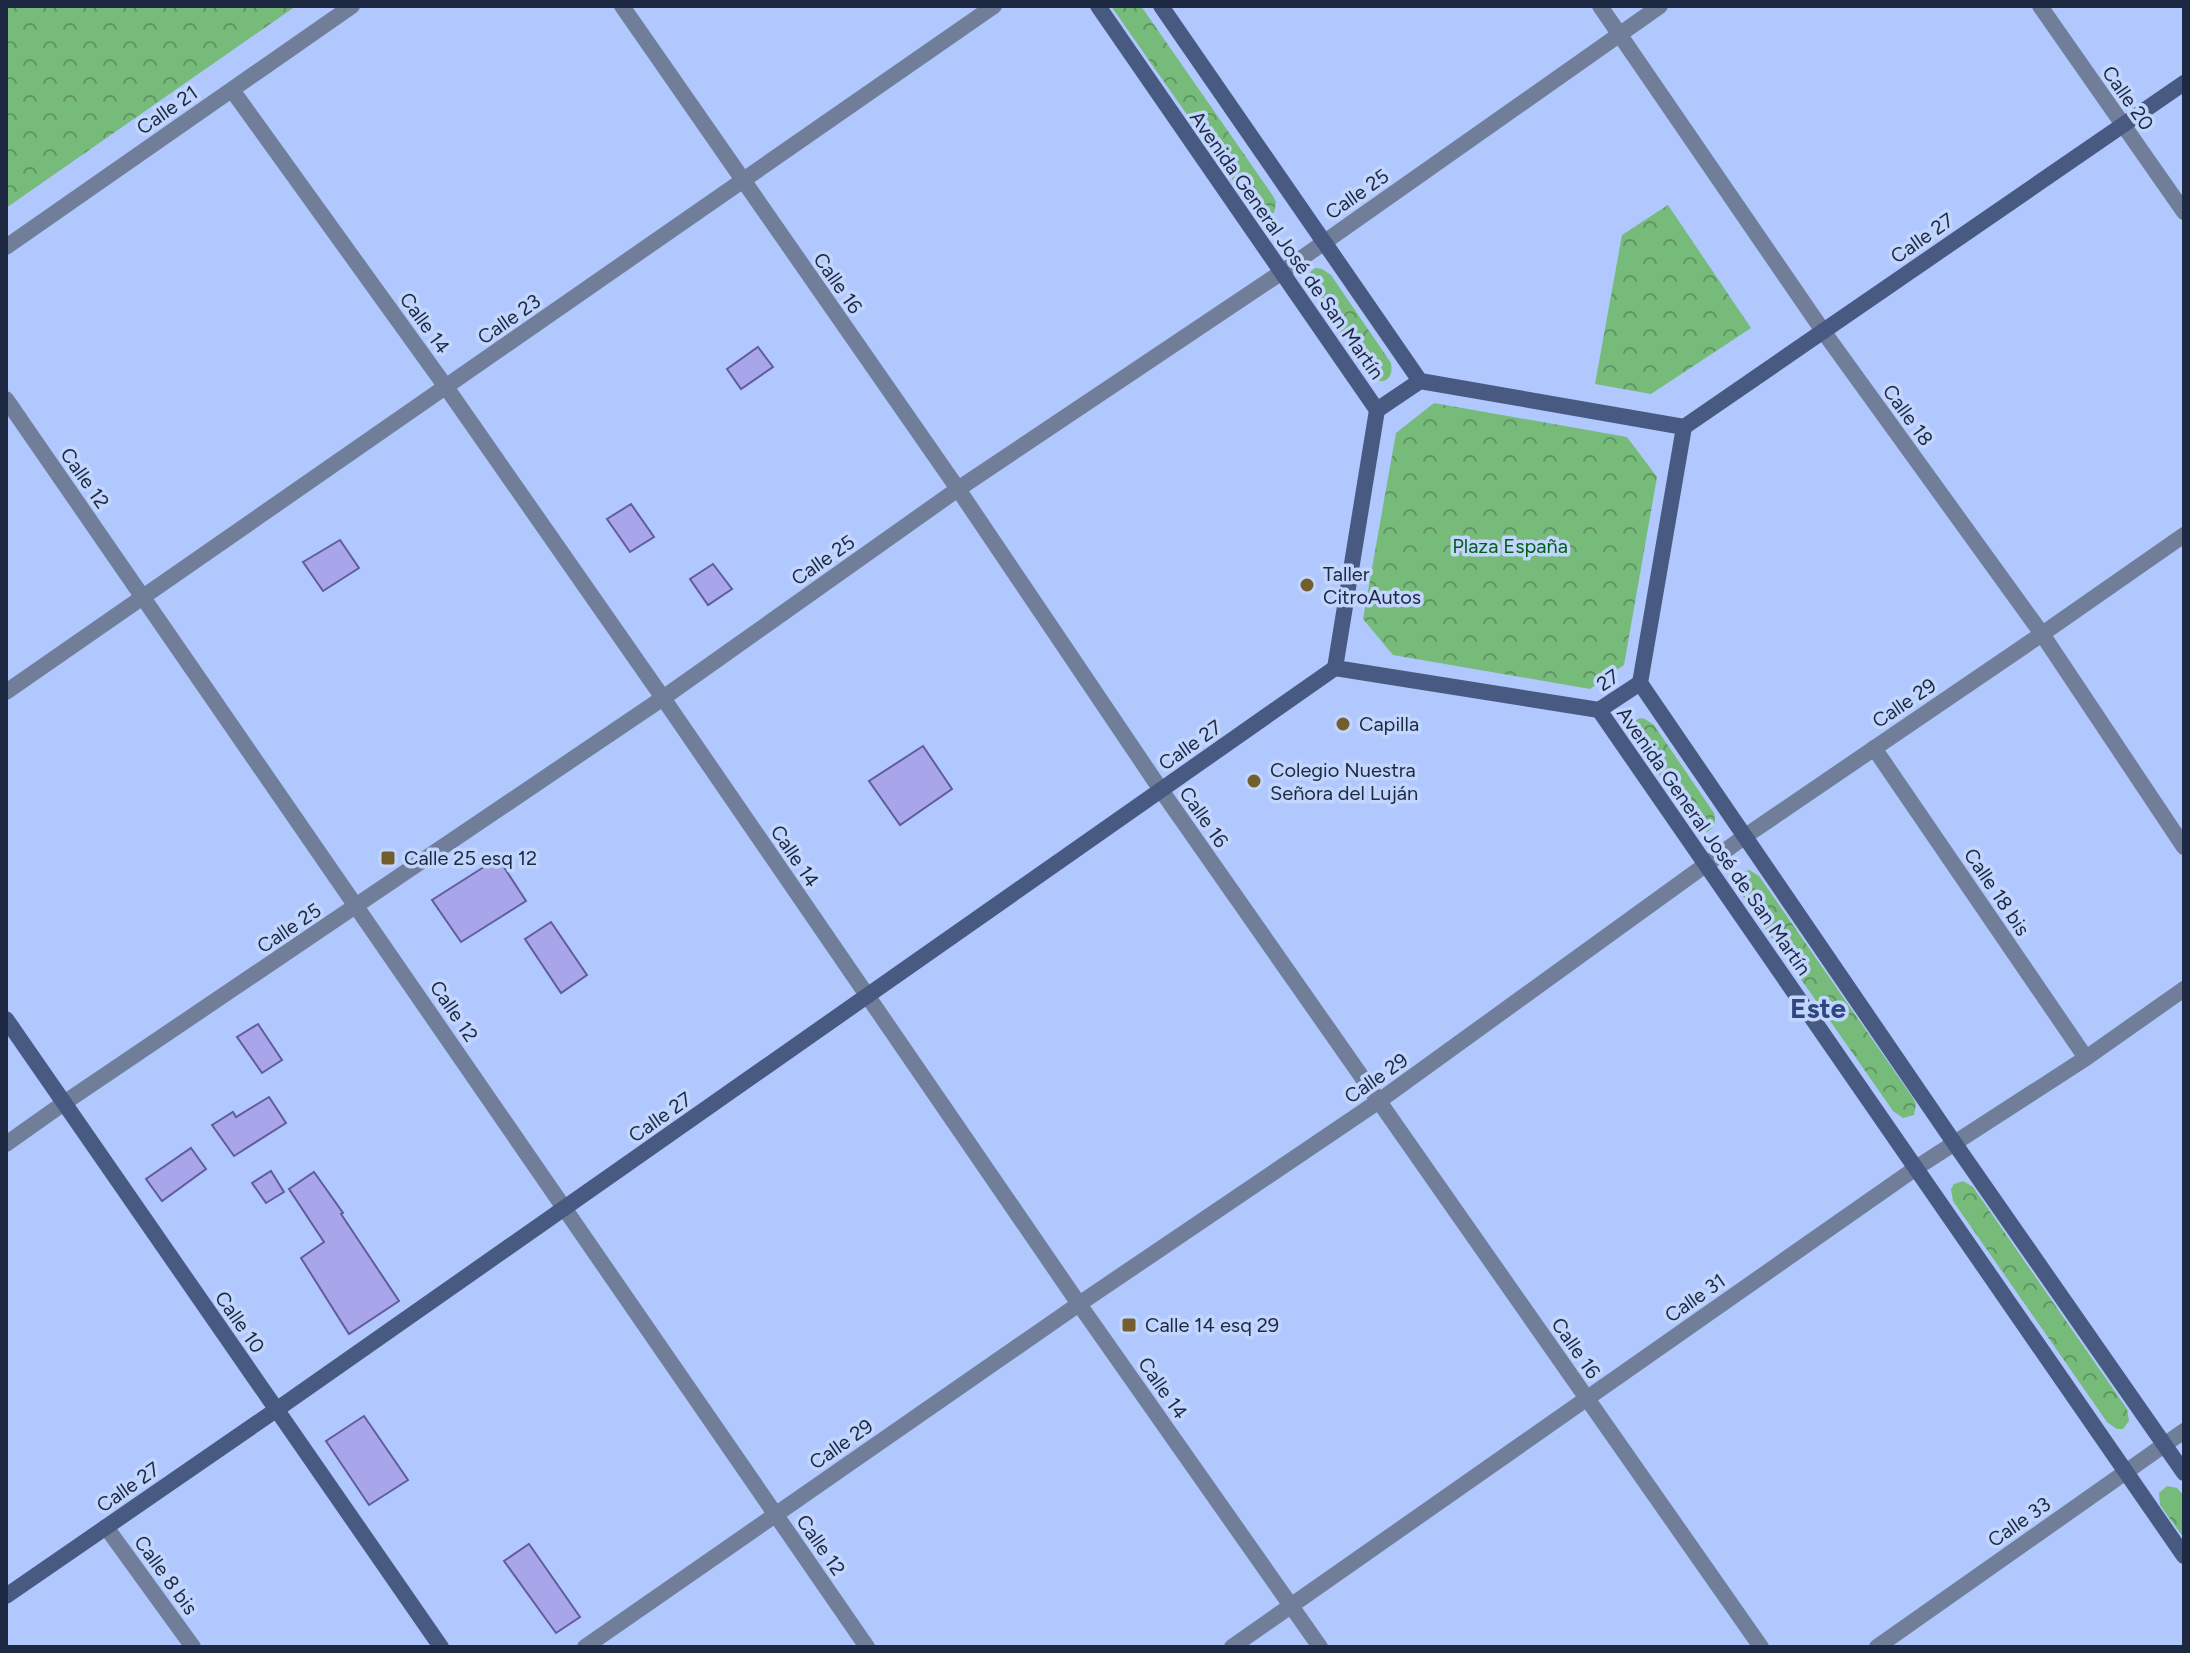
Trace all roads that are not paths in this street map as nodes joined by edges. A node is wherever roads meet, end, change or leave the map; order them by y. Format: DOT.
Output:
graph roads {
  1 [pos="352,6"];
  2 [pos="622,6"];
  3 [pos="994,6"];
  4 [pos="1098,6"];
  5 [pos="1161,6"];
  6 [pos="1600,6"];
  7 [pos="1660,6"];
  8 [pos="2040,6"];
  9 [pos="1620,35"];
  10 [pos="2184,83"];
  11 [pos="232,90"];
  12 [pos="2122,126"];
  13 [pos="742,181"];
  14 [pos="2184,212"];
  15 [pos="1324,241"];
  16 [pos="6,247"];
  17 [pos="1282,272"];
  18 [pos="1823,331"];
  19 [pos="1420,381"];
  20 [pos="446,387"];
  21 [pos="6,399"];
  22 [pos="1377,410"];
  23 [pos="1684,427"];
  24 [pos="958,489"];
  25 [pos="2184,535"];
  26 [pos="142,597"];
  27 [pos="2042,634"];
  28 [pos="1335,668"];
  29 [pos="1640,683"];
  30 [pos="6,692"];
  31 [pos="663,698"];
  32 [pos="1599,710"];
  33 [pos="1874,748"];
  34 [pos="1161,790"];
  35 [pos="1744,837"];
  36 [pos="2184,847"];
  37 [pos="1706,864"];
  38 [pos="357,906"];
  39 [pos="2184,989"];
  40 [pos="866,997"];
  41 [pos="6,1019"];
  42 [pos="2086,1058"];
  43 [pos="1379,1101"];
  44 [pos="64,1103"];
  45 [pos="6,1144"];
  46 [pos="1955,1144"];
  47 [pos="1916,1168"];
  48 [pos="564,1208"];
  49 [pos="1079,1304"];
  50 [pos="1586,1398"];
  51 [pos="276,1410"];
  52 [pos="2184,1431"];
  53 [pos="2164,1444"];
  54 [pos="2126,1472"];
  55 [pos="2184,1473"];
  56 [pos="775,1514"];
  57 [pos="106,1527"];
  58 [pos="2184,1556"];
  59 [pos="6,1596"];
  60 [pos="1292,1606"];
  61 [pos="193,1647"];
  62 [pos="441,1647"];
  63 [pos="585,1647"];
  64 [pos="867,1647"];
  65 [pos="1232,1647"];
  66 [pos="1320,1647"];
  67 [pos="1761,1647"];
  68 [pos="1877,1647"];
  1 -- 11 [label="street, Calle 21"];
  2 -- 13 [label="street, Calle 16"];
  3 -- 13 [label="street, Calle 23"];
  4 -- 17 [label="main road, Avenida General José de San Martín"];
  5 -- 15 [label="main road, Avenida General José de San Martín"];
  6 -- 9 [label="street, Calle 18"];
  7 -- 9 [label="street, Calle 25"];
  8 -- 12 [label="street, Calle 20"];
  9 -- 15 [label="street, Calle 25"];
  9 -- 18 [label="street, Calle 18"];
  10 -- 12 [label="main road, Calle 27"];
  11 -- 16 [label="street, Calle 21"];
  11 -- 20 [label="street, Calle 14"];
  12 -- 14 [label="street, Calle 20"];
  12 -- 18 [label="main road, Calle 27"];
  13 -- 20 [label="street, Calle 23"];
  13 -- 24 [label="street, Calle 16"];
  15 -- 17 [label="street, Calle 25"];
  15 -- 19 [label="main road, Avenida General José de San Martín"];
  17 -- 22 [label="main road, Avenida General José de San Martín"];
  17 -- 24 [label="street, Calle 25"];
  18 -- 23 [label="main road, Calle 27"];
  18 -- 27 [label="street, Calle 18"];
  19 -- 22 [label="main road"];
  19 -- 23 [label="main road"];
  20 -- 26 [label="street, Calle 23"];
  20 -- 31 [label="street, Calle 14"];
  21 -- 26 [label="street, Calle 12"];
  22 -- 28 [label="main road, Avenida General José de San Martín"];
  23 -- 29 [label="main road, Avenida General José de San Martín"];
  24 -- 31 [label="street, Calle 25"];
  24 -- 34 [label="street, Calle 16"];
  25 -- 27 [label="street, Calle 29"];
  26 -- 30 [label="street, Calle 23"];
  26 -- 38 [label="street, Calle 12"];
  27 -- 33 [label="street, Calle 29"];
  27 -- 36 [label="street, Calle 18"];
  28 -- 32 [label="main road, Avenida General José de San Martín"];
  28 -- 34 [label="main road, Calle 27"];
  29 -- 32 [label="main road, 27"];
  29 -- 35 [label="main road, Avenida General José de San Martín"];
  31 -- 38 [label="street, Calle 25"];
  31 -- 40 [label="street, Calle 14"];
  32 -- 37 [label="main road, Avenida General José de San Martín"];
  33 -- 35 [label="street, Calle 29"];
  33 -- 42 [label="street, Calle 18 bis"];
  34 -- 40 [label="main road, Calle 27"];
  34 -- 43 [label="street, Calle 16"];
  35 -- 37 [label="street, Calle 29"];
  35 -- 46 [label="main road, Avenida General José de San Martín"];
  37 -- 43 [label="street, Calle 29"];
  37 -- 47 [label="main road, Avenida General José de San Martín"];
  38 -- 44 [label="street, Calle 25"];
  38 -- 48 [label="street, Calle 12"];
  39 -- 42 [label="street, Calle 31"];
  40 -- 48 [label="main road, Calle 27"];
  40 -- 49 [label="street, Calle 14"];
  41 -- 44 [label="main road, Calle 10"];
  42 -- 46 [label="street, Calle 31"];
  43 -- 49 [label="street, Calle 29"];
  43 -- 50 [label="street, Calle 16"];
  44 -- 45 [label="street, Calle 25"];
  44 -- 51 [label="main road, Calle 10"];
  46 -- 47 [label="street, Calle 31"];
  46 -- 53 [label="main road, Avenida General José de San Martín"];
  47 -- 50 [label="street, Calle 31"];
  47 -- 54 [label="main road, Avenida General José de San Martín"];
  48 -- 51 [label="main road, Calle 27"];
  48 -- 56 [label="street, Calle 12"];
  49 -- 56 [label="street, Calle 29"];
  49 -- 60 [label="street, Calle 14"];
  50 -- 60 [label="street, Calle 31"];
  50 -- 67 [label="street, Calle 16"];
  51 -- 57 [label="main road, Calle 27"];
  51 -- 62 [label="main road, Calle 10"];
  52 -- 53 [label="street, Calle 33"];
  53 -- 54 [label="street, Calle 33"];
  53 -- 55 [label="main road, Avenida General José de San Martín"];
  54 -- 58 [label="main road, Avenida General José de San Martín"];
  54 -- 68 [label="street, Calle 33"];
  56 -- 63 [label="street, Calle 29"];
  56 -- 64 [label="street, Calle 12"];
  57 -- 59 [label="main road, Calle 27"];
  57 -- 61 [label="street, Calle 8 bis"];
  60 -- 65 [label="street, Calle 31"];
  60 -- 66 [label="street, Calle 14"];
}
